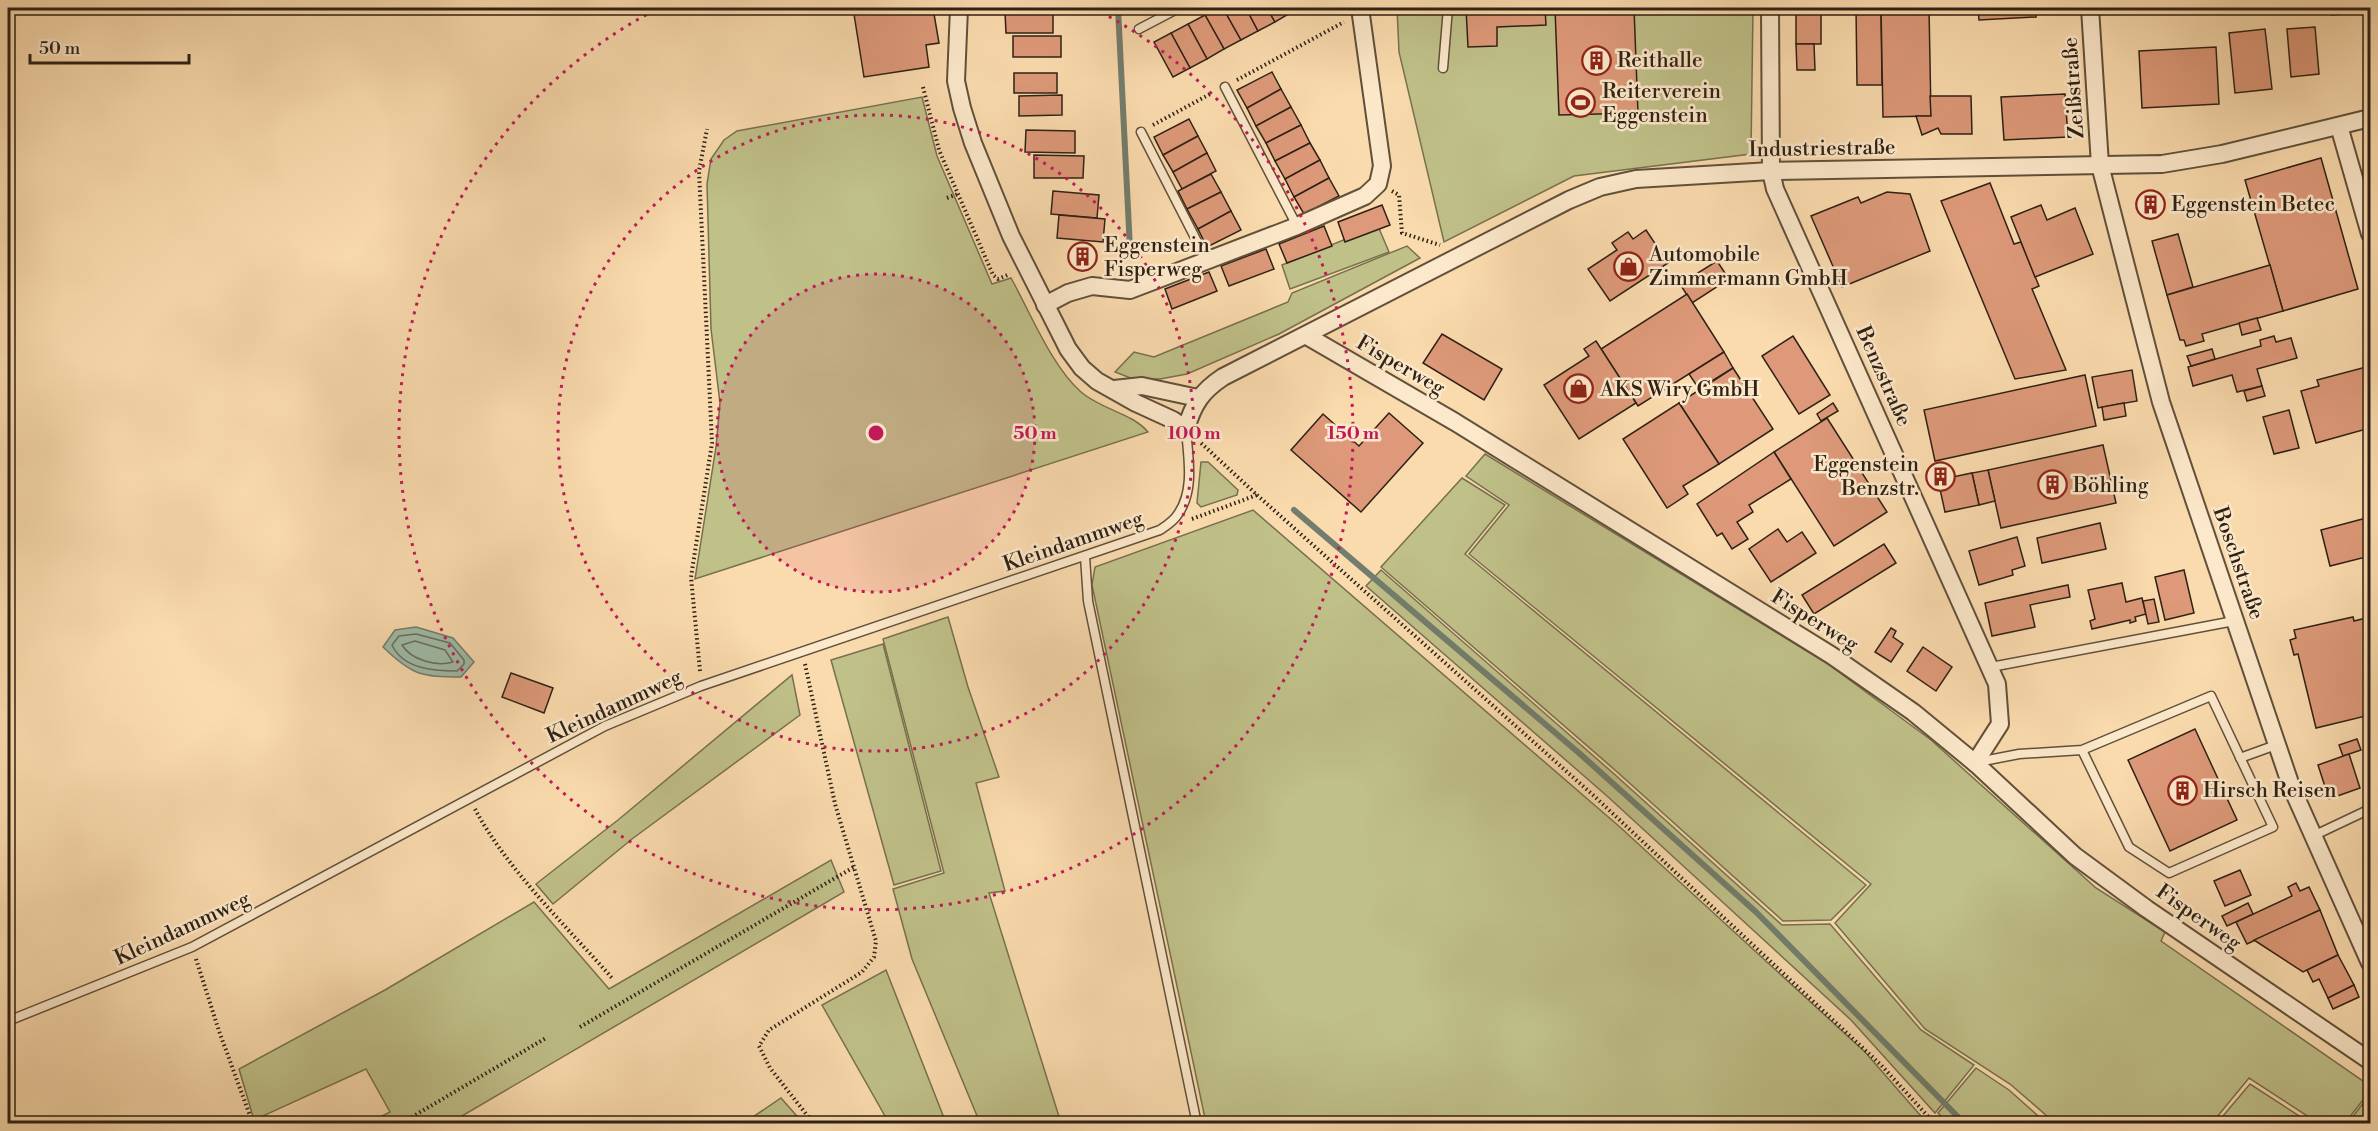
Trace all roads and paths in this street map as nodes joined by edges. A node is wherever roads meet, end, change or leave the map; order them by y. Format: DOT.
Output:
graph roads {
  1 [pos="959,8"];
  2 [pos="1179,8"];
  3 [pos="1448,8"];
  4 [pos="1770,8"];
  5 [pos="2090,8"];
  6 [pos="1361,10"];
  7 [pos="1139,29"];
  8 [pos="1443,68"];
  9 [pos="923,87"];
  10 [pos="1225,87"];
  11 [pos="2370,118"];
  12 [pos="2339,126"];
  13 [pos="707,129"];
  14 [pos="1141,132"];
  15 [pos="2100,165"];
  16 [pos="1771,171"];
  17 [pos="1378,183"];
  18 [pos="958,194"];
  19 [pos="947,198"];
  20 [pos="1297,226"];
  21 [pos="2370,234"];
  22 [pos="1462,255"];
  23 [pos="1207,261"];
  24 [pos="1027,268"];
  25 [pos="1045,304"];
  26 [pos="1307,336"];
  27 [pos="1114,389"];
  28 [pos="1198,398"];
  29 [pos="1186,429"];
  30 [pos="1257,495"];
  31 [pos="1160,530"];
  32 [pos="1085,557"];
  33 [pos="2234,621"];
  34 [pos="802,651"];
  35 [pos="1991,667"];
  36 [pos="701,686"];
  37 [pos="2276,745"];
  38 [pos="2082,750"];
  39 [pos="2240,758"];
  40 [pos="1975,763"];
  41 [pos="469,798"];
  42 [pos="2370,809"];
  43 [pos="2313,836"];
  44 [pos="854,867"];
  45 [pos="192,947"];
  46 [pos="2370,963"];
  47 [pos="612,978"];
  48 [pos="8,1021"];
  49 [pos="580,1027"];
  50 [pos="546,1038"];
  51 [pos="2370,1061"];
  52 [pos="253,1124"];
  53 [pos="400,1124"];
  54 [pos="814,1124"];
  55 [pos="1197,1124"];
  56 [pos="1935,1124"];
  1 -- 24 [label="street"];
  2 -- 7 [label="lane"];
  3 -- 8 [label="lane"];
  4 -- 16 [label="street, Benzstraße"];
  5 -- 15 [label="street, Zeißstraße"];
  6 -- 10 [label="path"];
  6 -- 17 [label="street"];
  9 -- 18 [label="path"];
  10 -- 14 [label="path"];
  10 -- 20 [label="lane"];
  11 -- 12 [label="street, Industriestraße"];
  12 -- 15 [label="street, Industriestraße"];
  12 -- 21 [label="street"];
  13 -- 36 [label="path"];
  14 -- 23 [label="lane"];
  15 -- 16 [label="street, Industriestraße"];
  15 -- 33 [label="street, Boschstraße"];
  16 -- 22 [label="street, Industriestraße"];
  16 -- 35 [label="street, Benzstraße"];
  17 -- 20 [label="street"];
  17 -- 22 [label="path"];
  18 -- 19 [label="path"];
  18 -- 24 [label="path"];
  20 -- 23 [label="street"];
  22 -- 26 [label="street, Industriestraße"];
  23 -- 25 [label="street"];
  24 -- 25 [label="street"];
  25 -- 27 [label="street"];
  26 -- 28 [label="street"];
  26 -- 40 [label="street, Fisperweg"];
  27 -- 28 [label="street"];
  27 -- 29 [label="street"];
  28 -- 29 [label="street"];
  29 -- 30 [label="path"];
  29 -- 31 [label="lane, Kleindammweg"];
  30 -- 31 [label="path"];
  30 -- 56 [label="path"];
  31 -- 32 [label="lane, Kleindammweg"];
  32 -- 34 [label="lane, Kleindammweg"];
  32 -- 55 [label="lane"];
  33 -- 35 [label="lane"];
  33 -- 37 [label="street, Boschstraße"];
  34 -- 36 [label="lane, Kleindammweg"];
  34 -- 44 [label="path"];
  35 -- 40 [label="street, Benzstraße"];
  36 -- 41 [label="lane, Kleindammweg"];
  37 -- 39 [label="lane"];
  37 -- 43 [label="street, Boschstraße"];
  38 -- 39 [label="lane"];
  38 -- 39 [label="lane"];
  38 -- 40 [label="lane"];
  40 -- 51 [label="street, Fisperweg"];
  41 -- 45 [label="lane, Kleindammweg"];
  41 -- 47 [label="path"];
  42 -- 43 [label="lane"];
  43 -- 46 [label="street, Boschstraße"];
  44 -- 49 [label="path"];
  44 -- 54 [label="path"];
  45 -- 48 [label="lane, Kleindammweg"];
  45 -- 52 [label="path"];
  50 -- 53 [label="path"];
}
